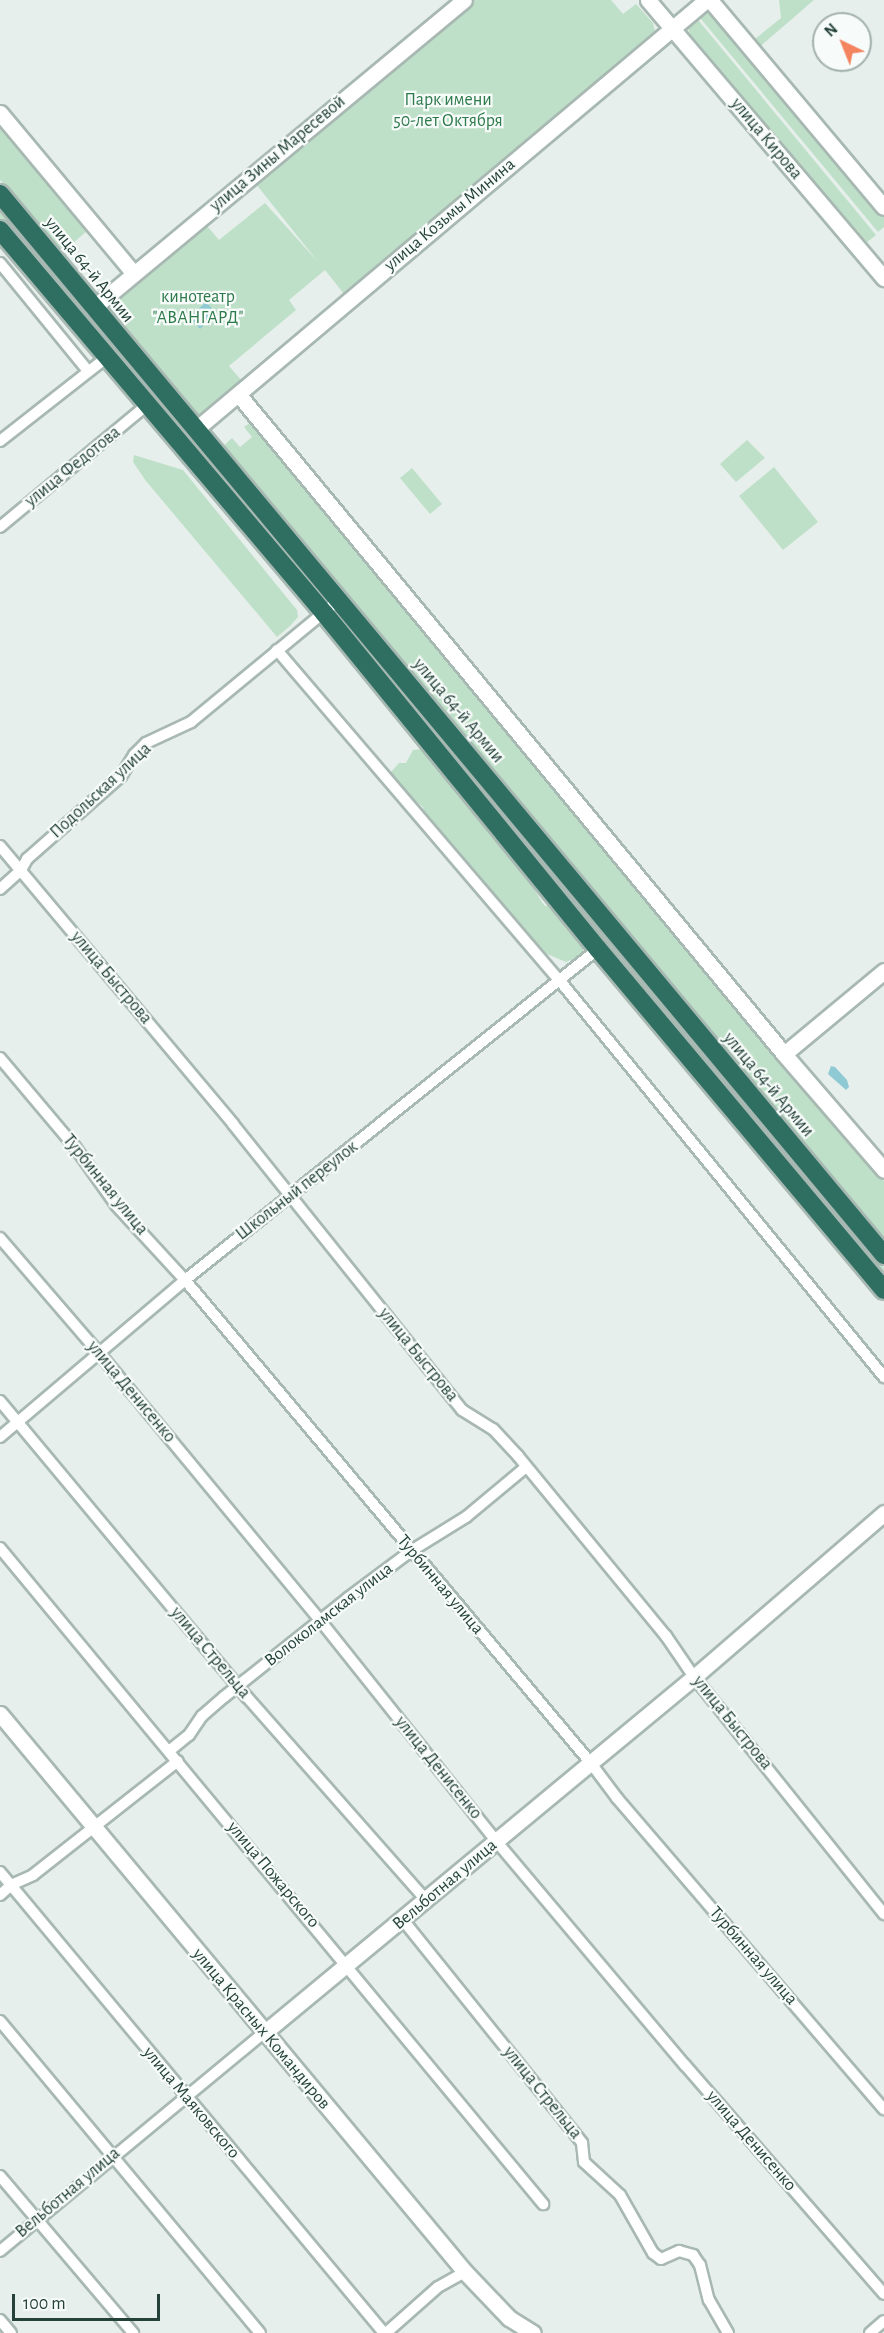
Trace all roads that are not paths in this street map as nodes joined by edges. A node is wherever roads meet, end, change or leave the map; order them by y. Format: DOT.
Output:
graph roads {
  1 [pos="464,0"];
  2 [pos="648,0"];
  3 [pos="708,0"];
  4 [pos="671,27"];
  5 [pos="0,113"];
  6 [pos="0,194"];
  7 [pos="884,207"];
  8 [pos="0,230"];
  9 [pos="0,263"];
  10 [pos="134,273"];
  11 [pos="884,278"];
  12 [pos="93,308"];
  13 [pos="106,358"];
  14 [pos="88,371"];
  15 [pos="238,394"];
  16 [pos="146,406"];
  17 [pos="195,430"];
  18 [pos="0,441"];
  19 [pos="0,527"];
  20 [pos="338,601"];
  21 [pos="324,613"];
  22 [pos="277,650"];
  23 [pos="471,760"];
  24 [pos="454,774"];
  25 [pos="0,846"];
  26 [pos="21,870"];
  27 [pos="0,889"];
  28 [pos="598,949"];
  29 [pos="884,971"];
  30 [pos="560,981"];
  31 [pos="784,1054"];
  32 [pos="0,1058"];
  33 [pos="884,1170"];
  34 [pos="291,1196"];
  35 [pos="0,1238"];
  36 [pos="884,1255"];
  37 [pos="186,1280"];
  38 [pos="884,1290"];
  39 [pos="99,1353"];
  40 [pos="884,1377"];
  41 [pos="0,1401"];
  42 [pos="17,1422"];
  43 [pos="0,1437"];
  44 [pos="526,1467"];
  45 [pos="884,1513"];
  46 [pos="0,1548"];
  47 [pos="411,1551"];
  48 [pos="320,1622"];
  49 [pos="694,1677"];
  50 [pos="239,1687"];
  51 [pos="0,1714"];
  52 [pos="169,1751"];
  53 [pos="178,1761"];
  54 [pos="590,1762"];
  55 [pos="93,1828"];
  56 [pos="497,1842"];
  57 [pos="0,1872"];
  58 [pos="11,1885"];
  59 [pos="0,1894"];
  60 [pos="426,1900"];
  61 [pos="884,1914"];
  62 [pos="403,1920"];
  63 [pos="348,1966"];
  64 [pos="0,2021"];
  65 [pos="265,2032"];
  66 [pos="185,2096"];
  67 [pos="884,2109"];
  68 [pos="113,2155"];
  69 [pos="0,2176"];
  70 [pos="543,2204"];
  71 [pos="36,2219"];
  72 [pos="0,2251"];
  73 [pos="465,2272"];
  74 [pos="884,2294"];
  75 [pos="0,2320"];
  76 [pos="884,2321"];
  77 [pos="10,2333"];
  78 [pos="133,2333"];
  79 [pos="260,2333"];
  80 [pos="385,2333"];
  81 [pos="533,2333"];
  82 [pos="728,2333"];
  83 [pos="870,2333"];
  1 -- 10 [label="street, улица Зины Маресевой"];
  2 -- 4 [label="street, улица Кирова"];
  3 -- 4 [label="street, улица Козьмы Минина"];
  3 -- 7 [label="street"];
  4 -- 11 [label="street, улица Кирова"];
  4 -- 15 [label="street, улица Козьмы Минина"];
  5 -- 10 [label="street"];
  6 -- 12 [label="highway, улица 64-й Армии"];
  8 -- 13 [label="highway"];
  9 -- 14 [label="street"];
  10 -- 12 [label="street, улица Зины Маресевой"];
  12 -- 17 [label="highway, улица 64-й Армии"];
  13 -- 14 [label="street"];
  13 -- 16 [label="highway"];
  14 -- 18 [label="street"];
  15 -- 17 [label="street, улица Козьмы Минина"];
  15 -- 31 [label="street"];
  16 -- 19 [label="street, улица Федотова"];
  16 -- 21 [label="highway"];
  17 -- 20 [label="highway, улица 64-й Армии"];
  20 -- 21 [label="street, Подольская улица"];
  20 -- 23 [label="highway, улица 64-й Армии"];
  21 -- 22 [label="street, Подольская улица"];
  21 -- 24 [label="highway"];
  22 -- 26 [label="street, Подольская улица"];
  22 -- 30 [label="street"];
  23 -- 24 [label="highway"];
  23 -- 36 [label="highway, улица 64-й Армии"];
  24 -- 28 [label="highway"];
  25 -- 26 [label="street, улица Быстрова"];
  26 -- 27 [label="street, Подольская улица"];
  26 -- 34 [label="street, улица Быстрова"];
  28 -- 30 [label="street, Школьный переулок"];
  28 -- 38 [label="highway"];
  29 -- 31 [label="street"];
  30 -- 34 [label="street, Школьный переулок"];
  30 -- 40 [label="street"];
  31 -- 33 [label="street"];
  32 -- 37 [label="street, Турбинная улица"];
  34 -- 37 [label="street, Школьный переулок"];
  34 -- 44 [label="street, улица Быстрова"];
  35 -- 39 [label="street, улица Денисенко"];
  37 -- 39 [label="street, Школьный переулок"];
  37 -- 47 [label="street, Турбинная улица"];
  39 -- 42 [label="street, Школьный переулок"];
  39 -- 48 [label="street, улица Денисенко"];
  41 -- 42 [label="street, улица Стрельца"];
  42 -- 43 [label="street, Школьный переулок"];
  42 -- 50 [label="street, улица Стрельца"];
  44 -- 47 [label="street, Волоколамская улица"];
  44 -- 49 [label="street, улица Быстрова"];
  45 -- 49 [label="street, Вельботная улица"];
  46 -- 52 [label="street, улица Пожарского"];
  47 -- 48 [label="street, Волоколамская улица"];
  47 -- 54 [label="street, Турбинная улица"];
  48 -- 50 [label="street, Волоколамская улица"];
  48 -- 56 [label="street, улица Денисенко"];
  49 -- 54 [label="street, Вельботная улица"];
  49 -- 61 [label="street, улица Быстрова"];
  50 -- 52 [label="street, Волоколамская улица"];
  50 -- 60 [label="street, улица Стрельца"];
  51 -- 55 [label="street, улица Красных Командиров"];
  52 -- 53 [label="street, улица Пожарского"];
  53 -- 55 [label="street"];
  53 -- 63 [label="street, улица Пожарского"];
  54 -- 56 [label="street, Вельботная улица"];
  54 -- 67 [label="street, Турбинная улица"];
  55 -- 58 [label="street"];
  55 -- 65 [label="street, улица Красных Командиров"];
  56 -- 60 [label="street, Вельботная улица"];
  56 -- 74 [label="street, улица Денисенко"];
  57 -- 58 [label="street, улица Маяковского"];
  58 -- 59 [label="street"];
  58 -- 66 [label="street, улица Маяковского"];
  60 -- 62 [label="street, Вельботная улица"];
  62 -- 63 [label="street, Вельботная улица"];
  62 -- 82 [label="street, улица Стрельца"];
  63 -- 65 [label="street, Вельботная улица"];
  63 -- 70 [label="street, улица Пожарского"];
  64 -- 68 [label="street"];
  65 -- 66 [label="street, Вельботная улица"];
  65 -- 73 [label="street, улица Красных Командиров"];
  66 -- 68 [label="street, Вельботная улица"];
  66 -- 80 [label="street, улица Маяковского"];
  68 -- 71 [label="street, Вельботная улица"];
  68 -- 79 [label="street"];
  69 -- 71 [label="street"];
  71 -- 72 [label="street, Вельботная улица"];
  71 -- 78 [label="street"];
  73 -- 80 [label="street"];
  73 -- 81 [label="street, улица Красных Командиров"];
  75 -- 77 [label="street"];
  76 -- 83 [label="street"];
}
